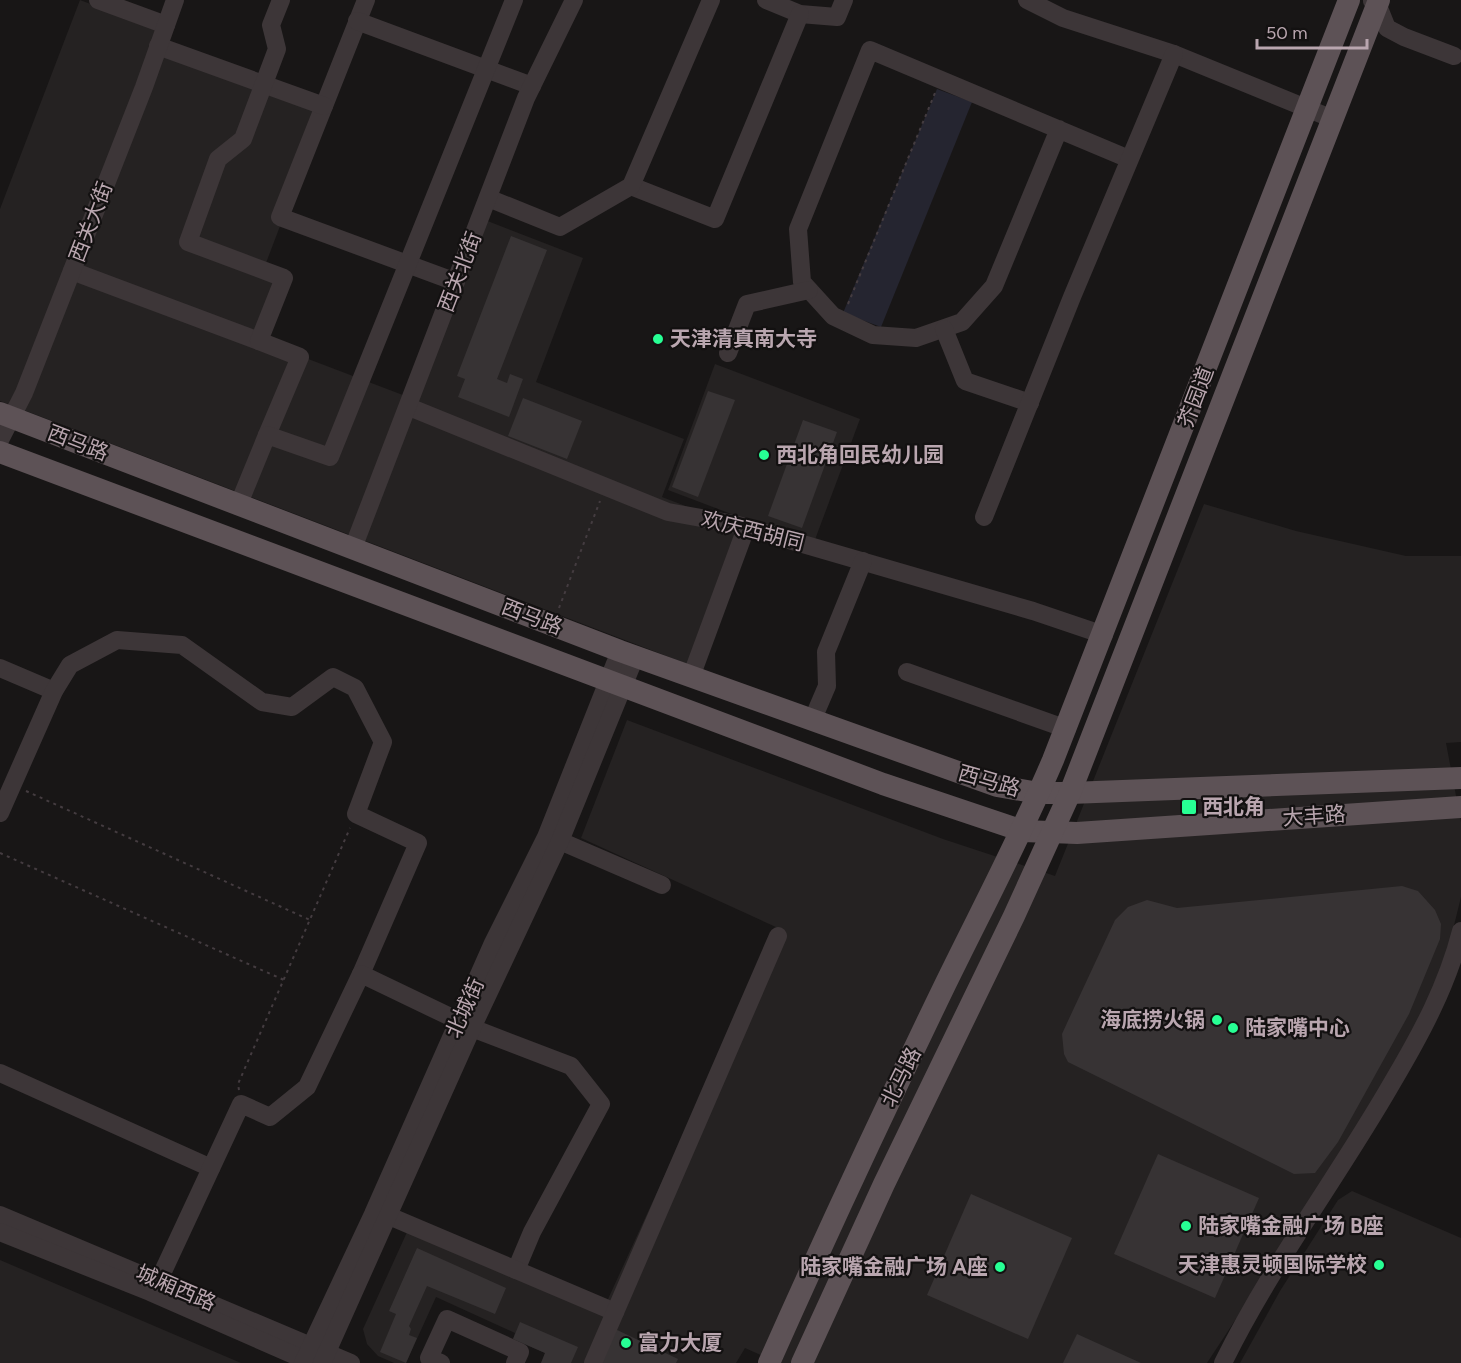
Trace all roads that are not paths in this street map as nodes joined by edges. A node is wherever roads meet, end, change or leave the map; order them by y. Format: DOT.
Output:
graph roads {
  1 [pos="98,0"];
  2 [pos="175,0"];
  3 [pos="281,0"];
  4 [pos="366,0"];
  5 [pos="514,0"];
  6 [pos="574,0"];
  7 [pos="711,0"];
  8 [pos="766,0"];
  9 [pos="844,0"];
  10 [pos="1027,0"];
  11 [pos="1349,0"];
  12 [pos="1375,1"];
  13 [pos="800,14"];
  14 [pos="357,21"];
  15 [pos="166,25"];
  16 [pos="158,46"];
  17 [pos="1174,54"];
  18 [pos="1454,56"];
  19 [pos="485,69"];
  20 [pos="264,83"];
  21 [pos="532,86"];
  22 [pos="324,106"];
  23 [pos="1308,109"];
  24 [pos="1333,119"];
  25 [pos="1059,129"];
  26 [pos="1130,159"];
  27 [pos="631,186"];
  28 [pos="488,198"];
  29 [pos="406,264"];
  30 [pos="72,271"];
  31 [pos="456,282"];
  32 [pos="809,290"];
  33 [pos="944,328"];
  34 [pos="259,341"];
  35 [pos="728,353"];
  36 [pos="1030,403"];
  37 [pos="409,407"];
  38 [pos="6,415"];
  39 [pos="267,435"];
  40 [pos="0,440"];
  41 [pos="0,452"];
  42 [pos="238,506"];
  43 [pos="984,517"];
  44 [pos="746,528"];
  45 [pos="353,548"];
  46 [pos="863,561"];
  47 [pos="1104,635"];
  48 [pos="628,654"];
  49 [pos="0,668"];
  50 [pos="908,672"];
  51 [pos="691,677"];
  52 [pos="616,683"];
  53 [pos="54,691"];
  54 [pos="812,721"];
  55 [pos="1066,729"];
  56 [pos="1461,778"];
  57 [pos="1039,793"];
  58 [pos="1070,793"];
  59 [pos="1461,807"];
  60 [pos="0,813"];
  61 [pos="1023,831"];
  62 [pos="1053,833"];
  63 [pos="560,841"];
  64 [pos="662,885"];
  65 [pos="1461,931"];
  66 [pos="778,936"];
  67 [pos="361,974"];
  68 [pos="466,1025"];
  69 [pos="0,1073"];
  70 [pos="211,1168"];
  71 [pos="0,1215"];
  72 [pos="389,1216"];
  73 [pos="0,1232"];
  74 [pos="516,1270"];
  75 [pos="159,1280"];
  76 [pos="615,1312"];
  77 [pos="313,1357"];
  78 [pos="351,1363"];
  79 [pos="441,1363"];
  80 [pos="515,1363"];
  81 [pos="593,1363"];
  82 [pos="769,1363"];
  83 [pos="802,1363"];
  84 [pos="1223,1363"];
  1 -- 15 [label="street"];
  2 -- 15 [label="street, 西关大街"];
  3 -- 20 [label="street"];
  4 -- 14 [label="street"];
  5 -- 19 [label="street"];
  6 -- 21 [label="street, 西关北街"];
  7 -- 27 [label="street"];
  8 -- 13 [label="street"];
  9 -- 13 [label="street"];
  10 -- 17 [label="street"];
  11 -- 23 [label="main road, 芥园道"];
  12 -- 18 [label="street"];
  12 -- 24 [label="main road, 芥园道"];
  13 -- 27 [label="street"];
  14 -- 19 [label="street"];
  14 -- 22 [label="street"];
  15 -- 16 [label="street, 西关大街"];
  16 -- 20 [label="street"];
  16 -- 30 [label="street, 西关大街"];
  17 -- 23 [label="street"];
  17 -- 26 [label="street"];
  19 -- 21 [label="street"];
  19 -- 29 [label="street"];
  20 -- 22 [label="street"];
  20 -- 34 [label="street"];
  21 -- 28 [label="street, 西关北街"];
  22 -- 29 [label="street"];
  23 -- 24 [label="street"];
  23 -- 47 [label="main road, 芥园道"];
  24 -- 58 [label="main road, 芥园道"];
  25 -- 26 [label="street"];
  25 -- 32 [label="street"];
  25 -- 33 [label="street"];
  26 -- 36 [label="street"];
  27 -- 28 [label="street"];
  28 -- 31 [label="street, 西关北街"];
  29 -- 31 [label="street"];
  29 -- 39 [label="street"];
  30 -- 34 [label="street"];
  30 -- 38 [label="street, 西关大街"];
  31 -- 37 [label="street, 西关北街"];
  32 -- 33 [label="street"];
  32 -- 35 [label="street"];
  33 -- 36 [label="street"];
  34 -- 39 [label="street"];
  36 -- 43 [label="street"];
  37 -- 44 [label="street, 欢庆西胡同"];
  37 -- 45 [label="street, 西关北街"];
  38 -- 40 [label="street, 西关大街"];
  38 -- 42 [label="main road, 西马路"];
  39 -- 42 [label="street"];
  41 -- 52 [label="main road, 西马路"];
  42 -- 45 [label="main road, 西马路"];
  44 -- 46 [label="street, 欢庆西胡同"];
  44 -- 51 [label="street"];
  45 -- 48 [label="main road, 西马路"];
  46 -- 47 [label="street, 欢庆西胡同"];
  46 -- 54 [label="street"];
  47 -- 55 [label="main road, 芥园道"];
  48 -- 51 [label="main road, 西马路"];
  48 -- 52 [label="street, 北城街"];
  49 -- 53 [label="street"];
  50 -- 55 [label="street"];
  51 -- 54 [label="main road, 西马路"];
  52 -- 61 [label="main road, 西马路"];
  52 -- 63 [label="street, 北城街"];
  52 -- 68 [label="street, 北城街"];
  53 -- 60 [label="street"];
  53 -- 67 [label="street"];
  54 -- 57 [label="main road, 西马路"];
  55 -- 57 [label="main road, 芥园道"];
  56 -- 58 [label="main road, 大丰路"];
  57 -- 58 [label="main road, 西马路"];
  57 -- 61 [label="main road, 北马路"];
  58 -- 62 [label="main road, 北马路"];
  59 -- 62 [label="main road, 大丰路"];
  61 -- 62 [label="main road, 大丰路"];
  61 -- 82 [label="main road, 北马路"];
  62 -- 83 [label="main road, 北马路"];
  63 -- 64 [label="street"];
  63 -- 68 [label="street, 北城街"];
  65 -- 84 [label="street"];
  66 -- 76 [label="street"];
  67 -- 68 [label="street"];
  67 -- 70 [label="street"];
  68 -- 72 [label="street, 北城街"];
  68 -- 74 [label="street"];
  68 -- 77 [label="street, 北城街"];
  69 -- 70 [label="street"];
  70 -- 75 [label="street"];
  71 -- 75 [label="street, 城厢西路"];
  72 -- 74 [label="street"];
  72 -- 77 [label="street, 北城街"];
  73 -- 77 [label="street, 城厢西路"];
  74 -- 76 [label="street"];
  75 -- 77 [label="street, 城厢西路"];
  76 -- 81 [label="street"];
  77 -- 78 [label="street, 城厢西路"];
  79 -- 80 [label="street"];
}
